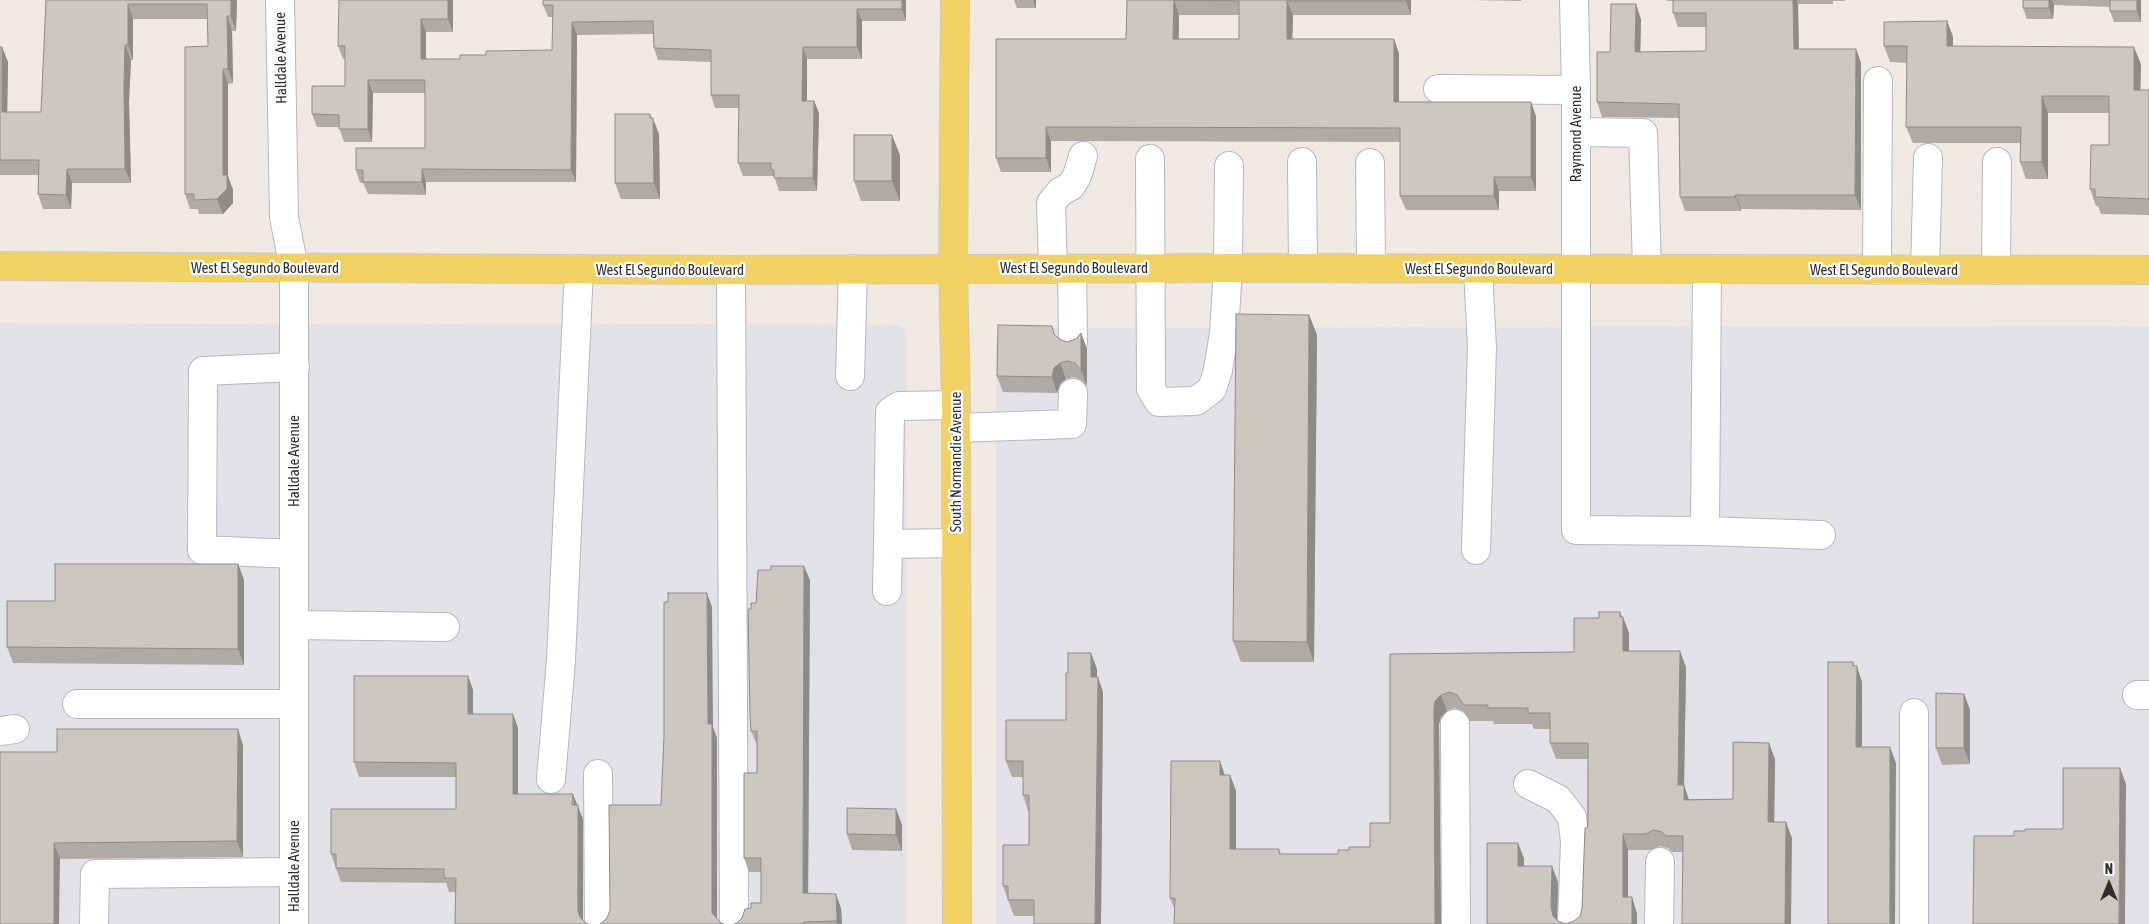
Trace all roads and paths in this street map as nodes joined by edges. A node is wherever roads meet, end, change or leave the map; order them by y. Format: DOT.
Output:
graph roads {
  1 [pos="280,0"];
  2 [pos="955,0"];
  3 [pos="1574,0"];
  4 [pos="1878,81"];
  5 [pos="1438,89"];
  6 [pos="1576,90"];
  7 [pos="1576,132"];
  8 [pos="1084,156"];
  9 [pos="1928,158"];
  10 [pos="1150,159"];
  11 [pos="1302,162"];
  12 [pos="1997,162"];
  13 [pos="1370,163"];
  14 [pos="1229,166"];
  15 [pos="0,266"];
  16 [pos="294,268"];
  17 [pos="1151,268"];
  18 [pos="1228,268"];
  19 [pos="1302,268"];
  20 [pos="1371,268"];
  21 [pos="579,269"];
  22 [pos="853,269"];
  23 [pos="953,269"];
  24 [pos="1063,269"];
  25 [pos="1478,269"];
  26 [pos="1576,269"];
  27 [pos="1647,269"];
  28 [pos="1707,269"];
  29 [pos="731,270"];
  30 [pos="1877,270"];
  31 [pos="1925,270"];
  32 [pos="1996,270"];
  33 [pos="2149,270"];
  34 [pos="1073,342"];
  35 [pos="295,367"];
  36 [pos="850,376"];
  37 [pos="1073,393"];
  38 [pos="956,416"];
  39 [pos="1705,531"];
  40 [pos="1821,535"];
  41 [pos="956,543"];
  42 [pos="888,544"];
  43 [pos="1476,550"];
  44 [pos="294,554"];
  45 [pos="887,591"];
  46 [pos="294,626"];
  47 [pos="445,627"];
  48 [pos="77,704"];
  49 [pos="294,704"];
  50 [pos="1914,714"];
  51 [pos="1455,724"];
  52 [pos="598,774"];
  53 [pos="551,779"];
  54 [pos="1528,784"];
  55 [pos="1660,862"];
  56 [pos="294,872"];
  57 [pos="94,924"];
  58 [pos="294,924"];
  59 [pos="599,924"];
  60 [pos="734,924"];
  61 [pos="957,924"];
  62 [pos="1456,924"];
  63 [pos="1572,924"];
  64 [pos="1659,924"];
  65 [pos="1914,924"];
  1 -- 16 [label="street, Halldale Avenue"];
  2 -- 23 [label="main road, South Normandie Avenue"];
  3 -- 6 [label="street, Raymond Avenue"];
  4 -- 30 [label="street"];
  5 -- 6 [label="street"];
  6 -- 7 [label="street, Raymond Avenue"];
  7 -- 26 [label="street, Raymond Avenue"];
  7 -- 27 [label="street"];
  8 -- 24 [label="street"];
  9 -- 31 [label="street"];
  10 -- 17 [label="street"];
  11 -- 19 [label="street"];
  12 -- 32 [label="street"];
  13 -- 20 [label="street"];
  14 -- 18 [label="street"];
  15 -- 16 [label="main road, West El Segundo Boulevard"];
  16 -- 21 [label="main road, West El Segundo Boulevard"];
  16 -- 35 [label="street, Halldale Avenue"];
  17 -- 18 [label="main road, West El Segundo Boulevard"];
  17 -- 18 [label="street"];
  17 -- 24 [label="main road, West El Segundo Boulevard"];
  18 -- 19 [label="main road, West El Segundo Boulevard"];
  19 -- 20 [label="main road, West El Segundo Boulevard"];
  20 -- 25 [label="main road, West El Segundo Boulevard"];
  21 -- 29 [label="main road, West El Segundo Boulevard"];
  21 -- 53 [label="street"];
  22 -- 23 [label="main road, West El Segundo Boulevard"];
  22 -- 29 [label="main road, West El Segundo Boulevard"];
  22 -- 36 [label="street"];
  23 -- 24 [label="main road, West El Segundo Boulevard"];
  23 -- 38 [label="main road, South Normandie Avenue"];
  24 -- 34 [label="street"];
  25 -- 26 [label="main road, West El Segundo Boulevard"];
  25 -- 43 [label="street"];
  26 -- 27 [label="main road, West El Segundo Boulevard"];
  26 -- 39 [label="street, Raymond Avenue"];
  27 -- 28 [label="main road, West El Segundo Boulevard"];
  28 -- 30 [label="main road, West El Segundo Boulevard"];
  28 -- 39 [label="street"];
  29 -- 60 [label="street"];
  30 -- 31 [label="main road, West El Segundo Boulevard"];
  31 -- 32 [label="main road, West El Segundo Boulevard"];
  32 -- 33 [label="main road, West El Segundo Boulevard"];
  35 -- 44 [label="street, Halldale Avenue"];
  35 -- 44 [label="street"];
  37 -- 38 [label="street"];
  38 -- 41 [label="main road, South Normandie Avenue"];
  38 -- 42 [label="street"];
  39 -- 40 [label="street"];
  41 -- 42 [label="street"];
  41 -- 61 [label="main road, South Normandie Avenue"];
  42 -- 45 [label="street"];
  44 -- 46 [label="street, Halldale Avenue"];
  46 -- 47 [label="street"];
  46 -- 49 [label="street, Halldale Avenue"];
  48 -- 49 [label="street"];
  49 -- 56 [label="street, Halldale Avenue"];
  50 -- 65 [label="street"];
  51 -- 62 [label="street"];
  52 -- 59 [label="street"];
  54 -- 63 [label="street"];
  55 -- 64 [label="street"];
  56 -- 57 [label="street"];
  56 -- 58 [label="street, Halldale Avenue"];
}
